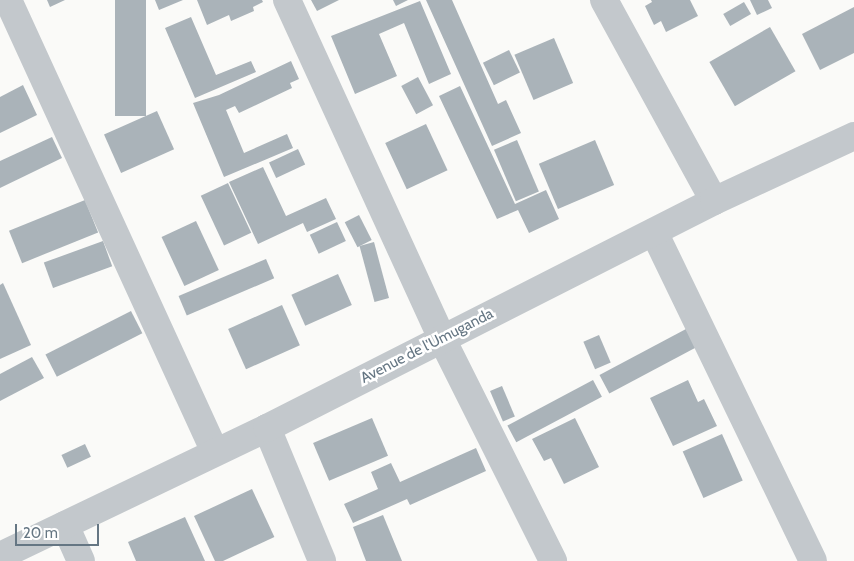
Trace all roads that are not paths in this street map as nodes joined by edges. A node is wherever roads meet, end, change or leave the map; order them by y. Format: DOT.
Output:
graph roads {
  1 [pos="8,0"];
  2 [pos="287,0"];
  3 [pos="604,0"];
  4 [pos="854,136"];
  5 [pos="714,201"];
  6 [pos="654,232"];
  7 [pos="442,339"];
  8 [pos="267,428"];
  9 [pos="215,452"];
  10 [pos="65,525"];
  11 [pos="1,552"];
  12 [pos="81,561"];
  13 [pos="322,561"];
  14 [pos="553,561"];
  15 [pos="813,561"];
  1 -- 9 [label="street"];
  2 -- 7 [label="street"];
  3 -- 5 [label="street"];
  4 -- 5 [label="street, Avenue de l'Umuganda"];
  5 -- 6 [label="street, Avenue de l'Umuganda"];
  6 -- 7 [label="street, Avenue de l'Umuganda"];
  6 -- 15 [label="street"];
  7 -- 8 [label="street, Avenue de l'Umuganda"];
  7 -- 14 [label="street"];
  8 -- 9 [label="street, Avenue de l'Umuganda"];
  8 -- 13 [label="street"];
  9 -- 10 [label="street, Avenue de l'Umuganda"];
  10 -- 11 [label="street, Avenue de l'Umuganda"];
  10 -- 12 [label="street"];
}
